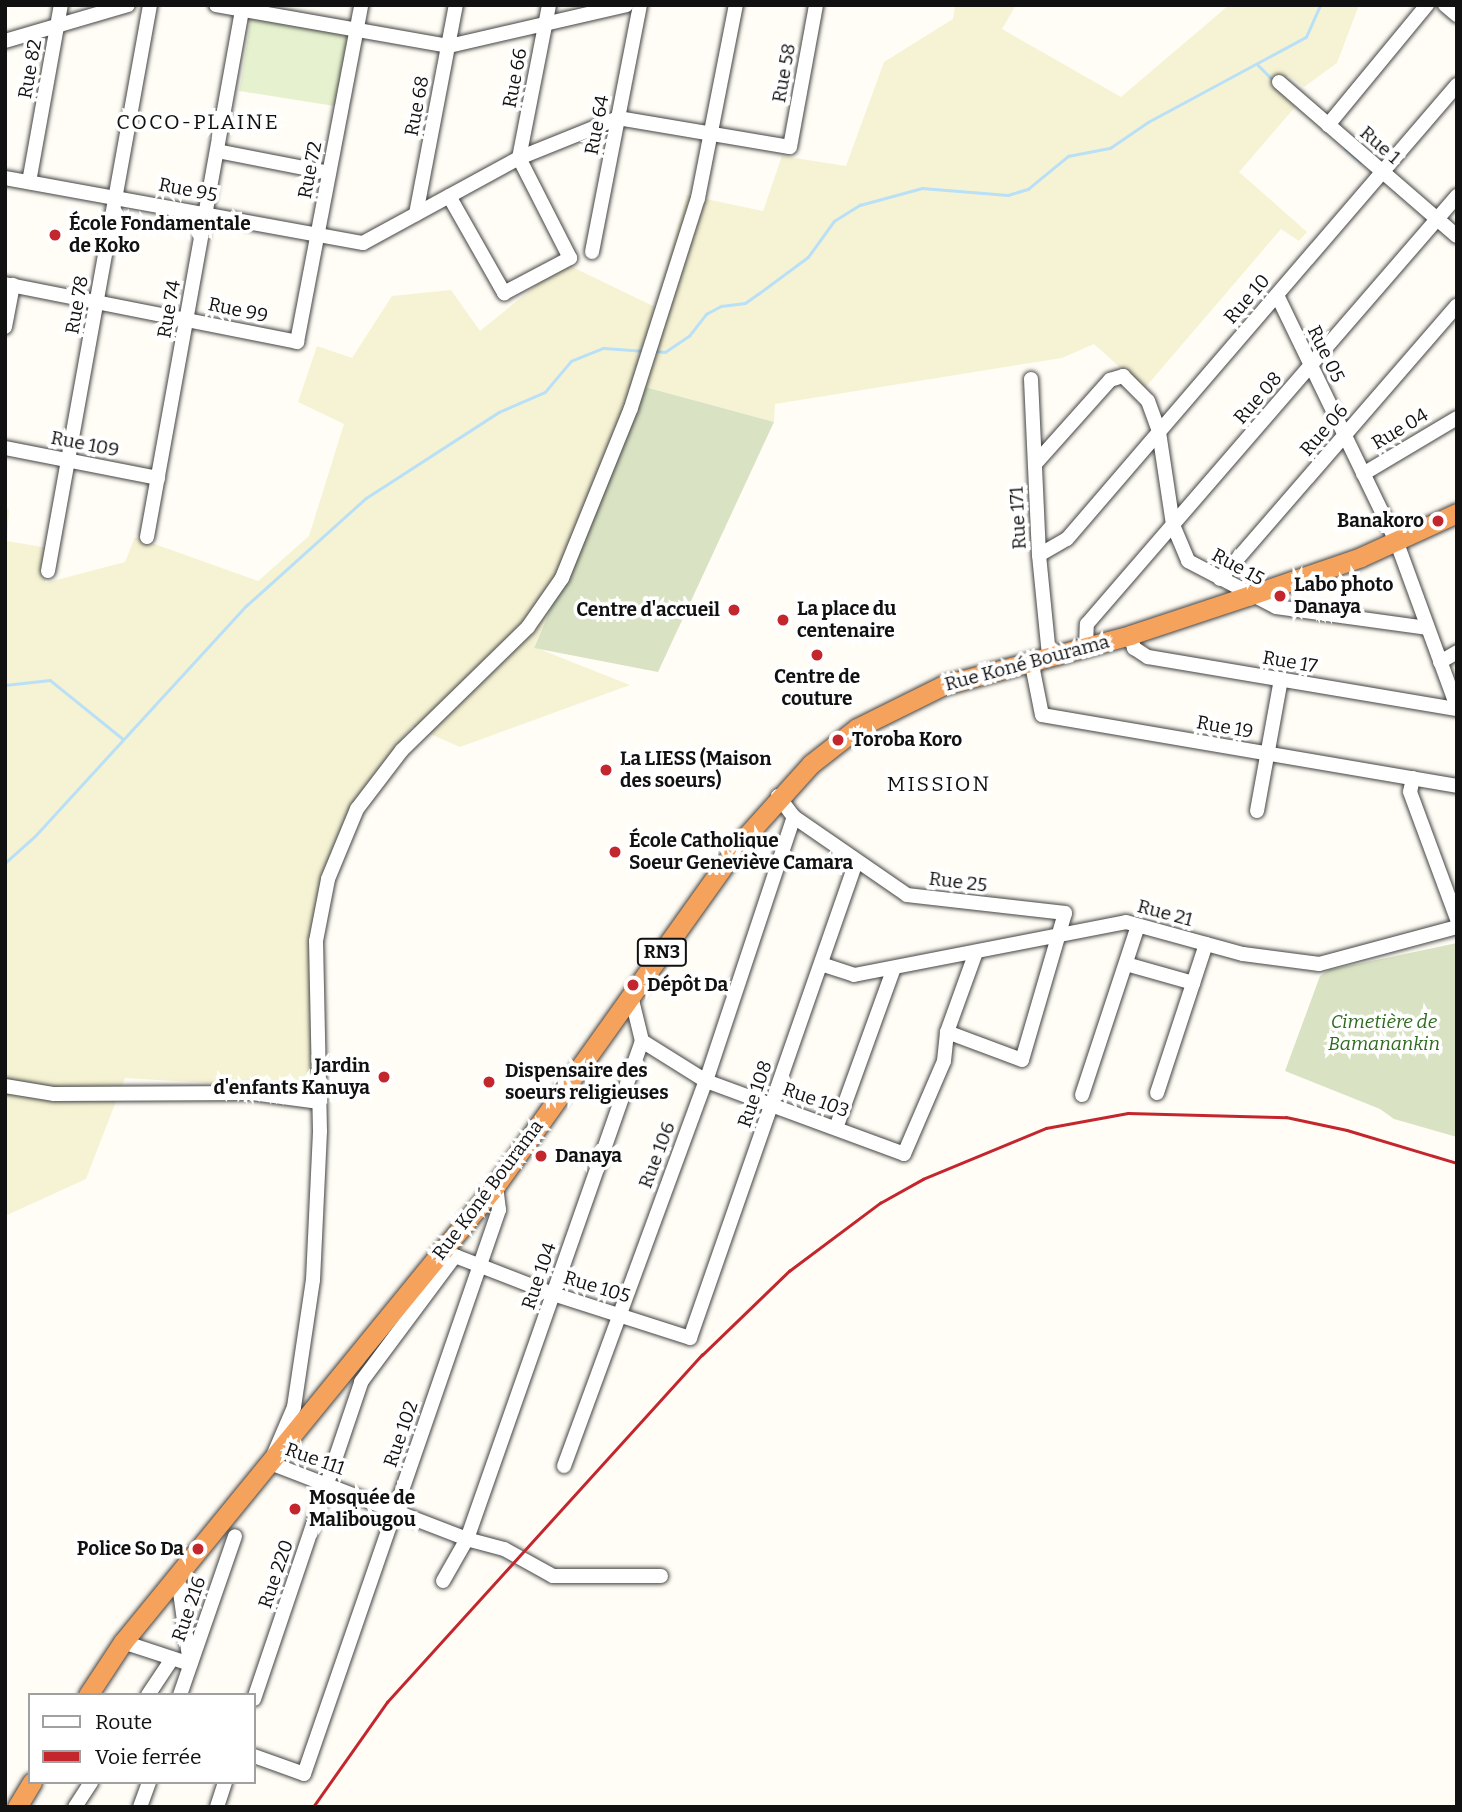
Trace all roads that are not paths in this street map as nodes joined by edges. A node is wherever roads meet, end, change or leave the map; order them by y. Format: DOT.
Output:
graph roads {
  1 [pos="61,5"];
  2 [pos="128,5"];
  3 [pos="150,5"];
  4 [pos="216,5"];
  5 [pos="361,5"];
  6 [pos="456,5"];
  7 [pos="550,5"];
  8 [pos="626,5"];
  9 [pos="640,5"];
  10 [pos="736,5"];
  11 [pos="816,5"];
  12 [pos="1427,5"];
  13 [pos="1445,5"];
  14 [pos="242,7"];
  15 [pos="1457,15"];
  16 [pos="546,22"];
  17 [pos="57,28"];
  18 [pos="356,29"];
  19 [pos="5,41"];
  20 [pos="449,46"];
  21 [pos="1279,82"];
  22 [pos="1457,85"];
  23 [pos="618,118"];
  24 [pos="1328,125"];
  25 [pos="711,133"];
  26 [pos="217,152"];
  27 [pos="519,158"];
  28 [pos="1382,172"];
  29 [pos="329,173"];
  30 [pos="5,178"];
  31 [pos="29,182"];
  32 [pos="116,196"];
  33 [pos="449,196"];
  34 [pos="1457,196"];
  35 [pos="205,213"];
  36 [pos="416,214"];
  37 [pos="1437,219"];
  38 [pos="317,235"];
  39 [pos="1457,236"];
  40 [pos="592,252"];
  41 [pos="9,284"];
  42 [pos="1277,295"];
  43 [pos="97,300"];
  44 [pos="1457,305"];
  45 [pos="186,319"];
  46 [pos="5,327"];
  47 [pos="297,342"];
  48 [pos="1310,366"];
  49 [pos="1031,379"];
  50 [pos="1457,418"];
  51 [pos="1159,432"];
  52 [pos="1344,435"];
  53 [pos="5,448"];
  54 [pos="68,460"];
  55 [pos="1035,464"];
  56 [pos="1363,474"];
  57 [pos="158,478"];
  58 [pos="1457,513"];
  59 [pos="1173,525"];
  60 [pos="147,537"];
  61 [pos="1397,542"];
  62 [pos="1039,555"];
  63 [pos="48,570"];
  64 [pos="1220,579"];
  65 [pos="1248,596"];
  66 [pos="1427,628"];
  67 [pos="1130,635"];
  68 [pos="1086,647"];
  69 [pos="1457,652"];
  70 [pos="1040,658"];
  71 [pos="1440,662"];
  72 [pos="1281,679"];
  73 [pos="1457,708"];
  74 [pos="1267,753"];
  75 [pos="1413,778"];
  76 [pos="1457,786"];
  77 [pos="778,796"];
  78 [pos="1257,811"];
  79 [pos="794,817"];
  80 [pos="856,863"];
  81 [pos="1457,919"];
  82 [pos="1138,926"];
  83 [pos="1457,927"];
  84 [pos="1059,937"];
  85 [pos="1206,944"];
  86 [pos="976,953"];
  87 [pos="821,964"];
  88 [pos="1126,964"];
  89 [pos="894,968"];
  90 [pos="1193,983"];
  91 [pos="631,996"];
  92 [pos="947,1032"];
  93 [pos="642,1041"];
  94 [pos="706,1081"];
  95 [pos="5,1086"];
  96 [pos="1157,1093"];
  97 [pos="1082,1095"];
  98 [pos="319,1102"];
  99 [pos="772,1104"];
  100 [pos="836,1128"];
  101 [pos="496,1185"];
  102 [pos="455,1256"];
  103 [pos="480,1265"];
  104 [pos="553,1294"];
  105 [pos="618,1313"];
  106 [pos="690,1338"];
  107 [pos="270,1463"];
  108 [pos="564,1466"];
  109 [pos="328,1484"];
  110 [pos="396,1509"];
  111 [pos="235,1536"];
  112 [pos="467,1539"];
  113 [pos="661,1576"];
  114 [pos="178,1577"];
  115 [pos="443,1581"];
  116 [pos="123,1642"];
  117 [pos="172,1659"];
  118 [pos="190,1664"];
  119 [pos="89,1693"];
  120 [pos="149,1693"];
  121 [pos="181,1693"];
  122 [pos="256,1693"];
  123 [pos="256,1757"];
  124 [pos="31,1784"];
  125 [pos="90,1784"];
  126 [pos="148,1784"];
  127 [pos="224,1784"];
  128 [pos="17,1807"];
  129 [pos="75,1807"];
  130 [pos="140,1807"];
  131 [pos="217,1807"];
  1 -- 17 [label="street, Rue 82"];
  2 -- 17 [label="street"];
  3 -- 32 [label="street, Rue 78"];
  4 -- 14 [label="street"];
  5 -- 18 [label="street, Rue 72"];
  6 -- 20 [label="street, Rue 68"];
  7 -- 16 [label="street, Rue 66"];
  8 -- 16 [label="street"];
  9 -- 23 [label="street, Rue 64"];
  10 -- 25 [label="street"];
  11 -- 25 [label="street, Rue 58"];
  12 -- 24 [label="street"];
  13 -- 15 [label="street"];
  14 -- 18 [label="street"];
  14 -- 26 [label="street, Rue 74"];
  16 -- 20 [label="street"];
  16 -- 27 [label="street, Rue 66"];
  17 -- 19 [label="street"];
  17 -- 31 [label="street, Rue 82"];
  18 -- 20 [label="street"];
  18 -- 29 [label="street, Rue 72"];
  20 -- 36 [label="street, Rue 68"];
  21 -- 24 [label="street, Rue 1"];
  22 -- 28 [label="street, Rue 10"];
  23 -- 25 [label="street"];
  23 -- 27 [label="street"];
  23 -- 40 [label="street, Rue 64"];
  24 -- 28 [label="street, Rue 1"];
  25 -- 98 [label="street"];
  26 -- 29 [label="street"];
  26 -- 35 [label="street, Rue 74"];
  27 -- 33 [label="street"];
  27 -- 33 [label="street"];
  28 -- 37 [label="street, Rue 1"];
  28 -- 42 [label="street, Rue 10"];
  29 -- 38 [label="street, Rue 72"];
  30 -- 31 [label="street, Rue 95"];
  31 -- 32 [label="street, Rue 95"];
  32 -- 35 [label="street, Rue 95"];
  32 -- 43 [label="street, Rue 78"];
  33 -- 36 [label="street"];
  34 -- 37 [label="street, Rue 08"];
  35 -- 38 [label="street, Rue 95"];
  35 -- 45 [label="street, Rue 74"];
  36 -- 38 [label="street, Rue 95"];
  37 -- 39 [label="street, Rue 1"];
  37 -- 48 [label="street, Rue 08"];
  38 -- 47 [label="street, Rue 72"];
  41 -- 43 [label="street, Rue 99"];
  41 -- 46 [label="street"];
  42 -- 48 [label="street, Rue 05"];
  42 -- 51 [label="street, Rue 10"];
  43 -- 45 [label="street, Rue 99"];
  43 -- 54 [label="street, Rue 78"];
  44 -- 52 [label="street, Rue 06"];
  45 -- 47 [label="street, Rue 99"];
  45 -- 57 [label="street, Rue 74"];
  48 -- 52 [label="street, Rue 05"];
  48 -- 59 [label="street, Rue 08"];
  49 -- 55 [label="street, Rue 171"];
  50 -- 56 [label="street, Rue 04"];
  51 -- 55 [label="street, Rue 15"];
  51 -- 59 [label="street, Rue 15"];
  51 -- 62 [label="street, Rue 10"];
  52 -- 56 [label="street, Rue 05"];
  52 -- 64 [label="street, Rue 06"];
  53 -- 54 [label="street, Rue 109"];
  54 -- 57 [label="street, Rue 109"];
  54 -- 63 [label="street, Rue 78"];
  55 -- 62 [label="street, Rue 171"];
  56 -- 61 [label="street, Rue 05"];
  57 -- 60 [label="street, Rue 74"];
  58 -- 61 [label="highway, Rue Koné Bourama / RN3"];
  59 -- 64 [label="street, Rue 15"];
  59 -- 68 [label="street, Rue 08"];
  61 -- 65 [label="highway, Rue Koné Bourama / RN3"];
  61 -- 66 [label="street, Rue 05"];
  62 -- 70 [label="street, Rue 171"];
  64 -- 65 [label="street, Rue 15"];
  65 -- 66 [label="street, Rue 15"];
  65 -- 67 [label="highway, Rue Koné Bourama / RN3"];
  66 -- 71 [label="street, Rue 05"];
  67 -- 68 [label="highway, Rue Koné Bourama / RN3"];
  67 -- 72 [label="street, Rue 17"];
  68 -- 70 [label="highway, Rue Koné Bourama / RN3"];
  69 -- 71 [label="street"];
  70 -- 74 [label="street, Rue 19"];
  70 -- 77 [label="highway, Rue Koné Bourama / RN3"];
  71 -- 73 [label="street, Rue 05"];
  72 -- 73 [label="street, Rue 17"];
  72 -- 74 [label="street"];
  74 -- 75 [label="street, Rue 19"];
  74 -- 78 [label="street"];
  75 -- 76 [label="street, Rue 19"];
  75 -- 81 [label="street"];
  77 -- 79 [label="street, Rue 25"];
  77 -- 91 [label="highway, Rue Koné Bourama / RN3"];
  79 -- 80 [label="street, Rue 25"];
  79 -- 94 [label="street, Rue 106"];
  80 -- 84 [label="street, Rue 25"];
  80 -- 87 [label="street, Rue 108"];
  82 -- 84 [label="street, Rue 21"];
  82 -- 85 [label="street, Rue 21"];
  82 -- 88 [label="street"];
  83 -- 85 [label="street, Rue 21"];
  84 -- 86 [label="street, Rue 21"];
  84 -- 92 [label="street"];
  85 -- 90 [label="street"];
  86 -- 89 [label="street, Rue 21"];
  86 -- 92 [label="street"];
  87 -- 89 [label="street, Rue 21"];
  87 -- 99 [label="street, Rue 108"];
  88 -- 90 [label="street"];
  88 -- 97 [label="street"];
  89 -- 100 [label="street"];
  90 -- 96 [label="street"];
  91 -- 93 [label="street, Rue 104"];
  91 -- 101 [label="highway, Rue Koné Bourama / RN3"];
  92 -- 100 [label="street, Rue 103"];
  93 -- 94 [label="street, Rue 103"];
  93 -- 104 [label="street, Rue 104"];
  94 -- 99 [label="street, Rue 103"];
  94 -- 105 [label="street, Rue 106"];
  95 -- 98 [label="street"];
  98 -- 107 [label="street"];
  99 -- 100 [label="street, Rue 103"];
  99 -- 106 [label="street, Rue 108"];
  101 -- 103 [label="street, Rue 102"];
  101 -- 107 [label="highway, Rue Koné Bourama / RN3"];
  102 -- 103 [label="street, Rue 105"];
  102 -- 109 [label="street, Rue 220"];
  103 -- 104 [label="street, Rue 105"];
  103 -- 110 [label="street, Rue 102"];
  104 -- 105 [label="street, Rue 105"];
  104 -- 112 [label="street, Rue 104"];
  105 -- 106 [label="street, Rue 105"];
  105 -- 108 [label="street, Rue 106"];
  107 -- 109 [label="street, Rue 111"];
  107 -- 114 [label="highway, Rue Koné Bourama / RN3"];
  109 -- 110 [label="street, Rue 111"];
  109 -- 122 [label="street, Rue 220"];
  110 -- 112 [label="street, Rue 111"];
  110 -- 123 [label="street, Rue 102"];
  111 -- 118 [label="street, Rue 216"];
  112 -- 113 [label="street, Rue 111"];
  112 -- 115 [label="street, Rue 104"];
  114 -- 116 [label="highway, Rue Koné Bourama / RN3"];
  114 -- 118 [label="street"];
  116 -- 117 [label="street"];
  116 -- 119 [label="highway, Rue Koné Bourama / RN3"];
  117 -- 118 [label="street"];
  117 -- 120 [label="street"];
  118 -- 121 [label="street, Rue 216"];
  124 -- 128 [label="highway"];
  125 -- 129 [label="street"];
  126 -- 130 [label="street"];
  127 -- 131 [label="street"];
}
